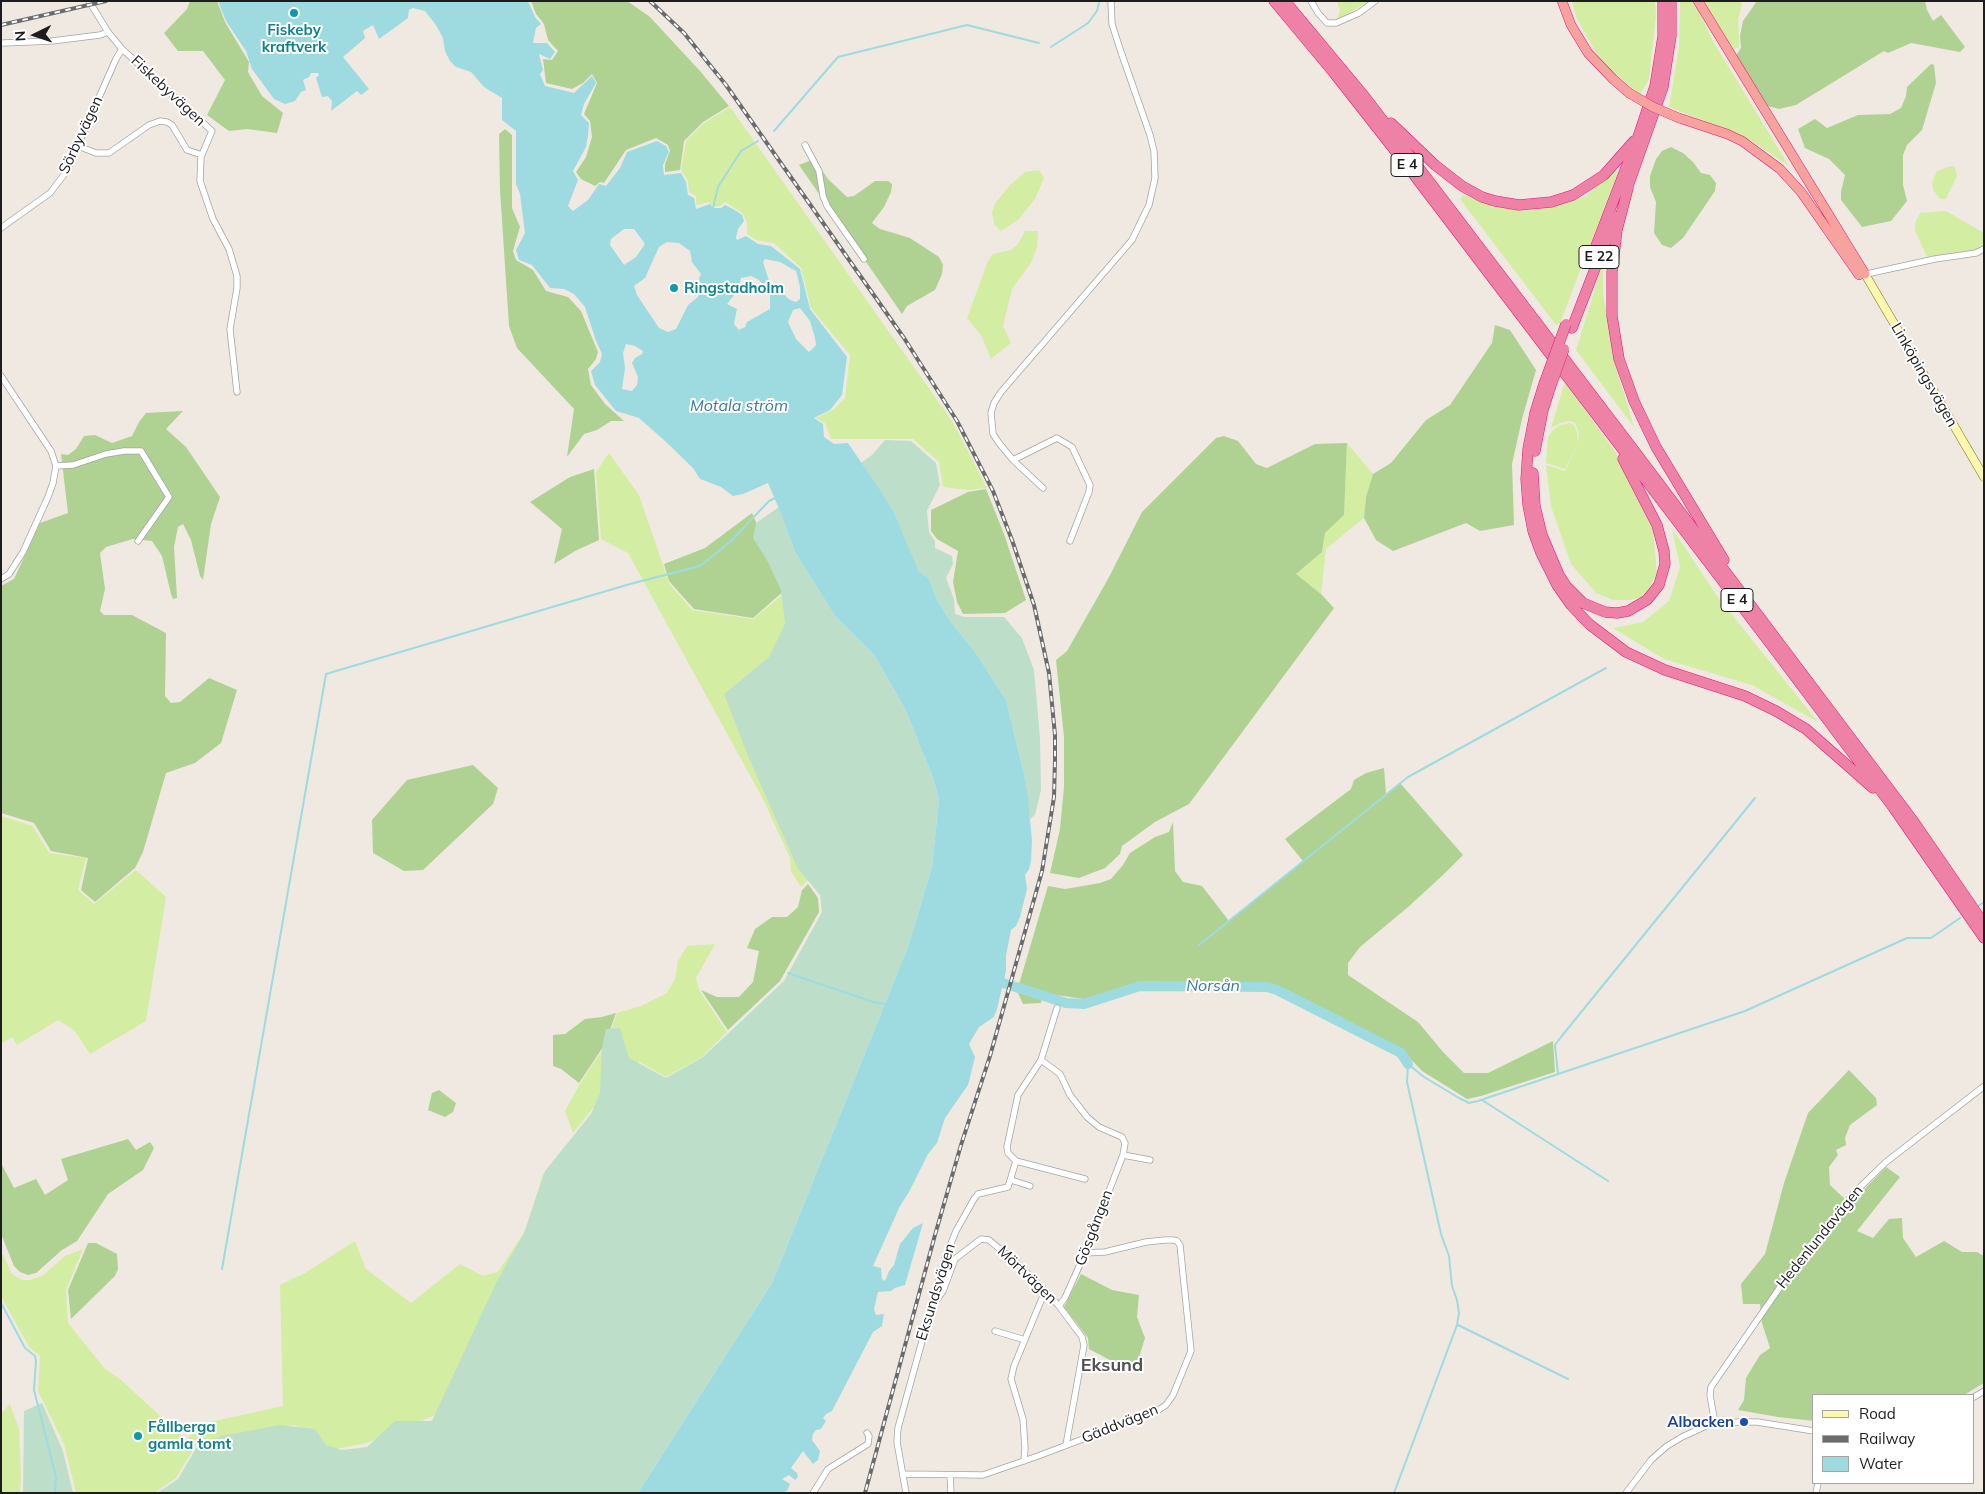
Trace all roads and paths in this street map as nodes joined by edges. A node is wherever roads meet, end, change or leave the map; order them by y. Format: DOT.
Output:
graph roads {
  1 [pos="89,1"];
  2 [pos="1111,1"];
  3 [pos="1274,1"];
  4 [pos="1285,1"];
  5 [pos="1311,1"];
  6 [pos="1375,1"];
  7 [pos="1562,1"];
  8 [pos="1662,1"];
  9 [pos="1671,1"];
  10 [pos="1698,1"];
  11 [pos="108,32"];
  12 [pos="3,43"];
  13 [pos="122,49"];
  14 [pos="1365,97"];
  15 [pos="1639,134"];
  16 [pos="805,145"];
  17 [pos="78,146"];
  18 [pos="202,156"];
  19 [pos="1628,188"];
  20 [pos="1,228"];
  21 [pos="1984,249"];
  22 [pos="864,259"];
  23 [pos="1862,275"];
  24 [pos="1569,326"];
  25 [pos="1,376"];
  26 [pos="1547,386"];
  27 [pos="237,392"];
  28 [pos="1604,425"];
  29 [pos="1014,460"];
  30 [pos="56,466"];
  31 [pos="1984,476"];
  32 [pos="1043,488"];
  33 [pos="138,541"];
  34 [pos="1070,541"];
  35 [pos="1,579"];
  36 [pos="1762,620"];
  37 [pos="1893,807"];
  38 [pos="1984,924"];
  39 [pos="1984,938"];
  40 [pos="1056,1008"];
  41 [pos="1041,1060"];
  42 [pos="1983,1087"];
  43 [pos="1124,1152"];
  44 [pos="1150,1160"];
  45 [pos="1016,1161"];
  46 [pos="1085,1178"];
  47 [pos="1011,1180"];
  48 [pos="1030,1186"];
  49 [pos="1085,1253"];
  50 [pos="1045,1291"];
  51 [pos="932,1302"];
  52 [pos="1059,1306"];
  53 [pos="995,1331"];
  54 [pos="1025,1340"];
  55 [pos="1715,1424"];
  56 [pos="1812,1431"];
  57 [pos="867,1433"];
  58 [pos="1066,1446"];
  59 [pos="1024,1461"];
  60 [pos="904,1474"];
  61 [pos="950,1474"];
  62 [pos="813,1493"];
  63 [pos="906,1493"];
  64 [pos="952,1493"];
  65 [pos="1626,1493"];
  1 -- 11 [label="street, Fiskebyvägen"];
  2 -- 29 [label="street"];
  3 -- 28 [label="highway, E 4"];
  4 -- 14 [label="highway, E 4"];
  5 -- 6 [label="street"];
  7 -- 23 [label="highway, bridge"];
  8 -- 15 [label="highway"];
  9 -- 19 [label="highway, E 22"];
  10 -- 23 [label="highway"];
  11 -- 12 [label="street"];
  11 -- 13 [label="street, Fiskebyvägen"];
  13 -- 17 [label="street, Sörbyvägen"];
  13 -- 18 [label="street, Fiskebyvägen"];
  14 -- 15 [label="highway"];
  14 -- 36 [label="highway, E 4"];
  15 -- 24 [label="highway"];
  16 -- 22 [label="street"];
  17 -- 18 [label="street"];
  17 -- 20 [label="street, Sörbyvägen"];
  18 -- 27 [label="street, Fiskebyvägen"];
  19 -- 24 [label="highway, E 22"];
  19 -- 36 [label="highway"];
  21 -- 23 [label="street"];
  23 -- 31 [label="main road, Linköpingsvägen"];
  24 -- 26 [label="highway, E 22, bridge"];
  25 -- 30 [label="street"];
  26 -- 28 [label="highway"];
  26 -- 37 [label="highway"];
  28 -- 37 [label="highway, E 4"];
  29 -- 32 [label="street"];
  29 -- 34 [label="street"];
  30 -- 33 [label="street"];
  30 -- 35 [label="street"];
  36 -- 38 [label="highway, E 4"];
  37 -- 39 [label="highway, E 4"];
  40 -- 41 [label="street"];
  41 -- 43 [label="street"];
  41 -- 45 [label="street"];
  42 -- 55 [label="street, Hedenlundavägen"];
  43 -- 44 [label="street"];
  43 -- 49 [label="street, Gösgången"];
  45 -- 46 [label="street"];
  45 -- 47 [label="street"];
  47 -- 48 [label="street"];
  47 -- 51 [label="street, Eksundsvägen"];
  49 -- 52 [label="street, Gösgången"];
  49 -- 58 [label="street, Gäddvägen"];
  50 -- 51 [label="street, Mörtvägen"];
  50 -- 52 [label="street, Mörtvägen"];
  50 -- 54 [label="street"];
  51 -- 60 [label="street, Eksundsvägen"];
  52 -- 58 [label="street, Mörtvägen"];
  53 -- 54 [label="street"];
  54 -- 59 [label="street"];
  55 -- 56 [label="street"];
  55 -- 65 [label="street"];
  57 -- 62 [label="street"];
  58 -- 59 [label="street, Gäddvägen"];
  59 -- 61 [label="street, Gäddvägen"];
  60 -- 61 [label="street, Gäddvägen"];
  60 -- 63 [label="street, Eksundsvägen"];
  61 -- 64 [label="street"];
}
